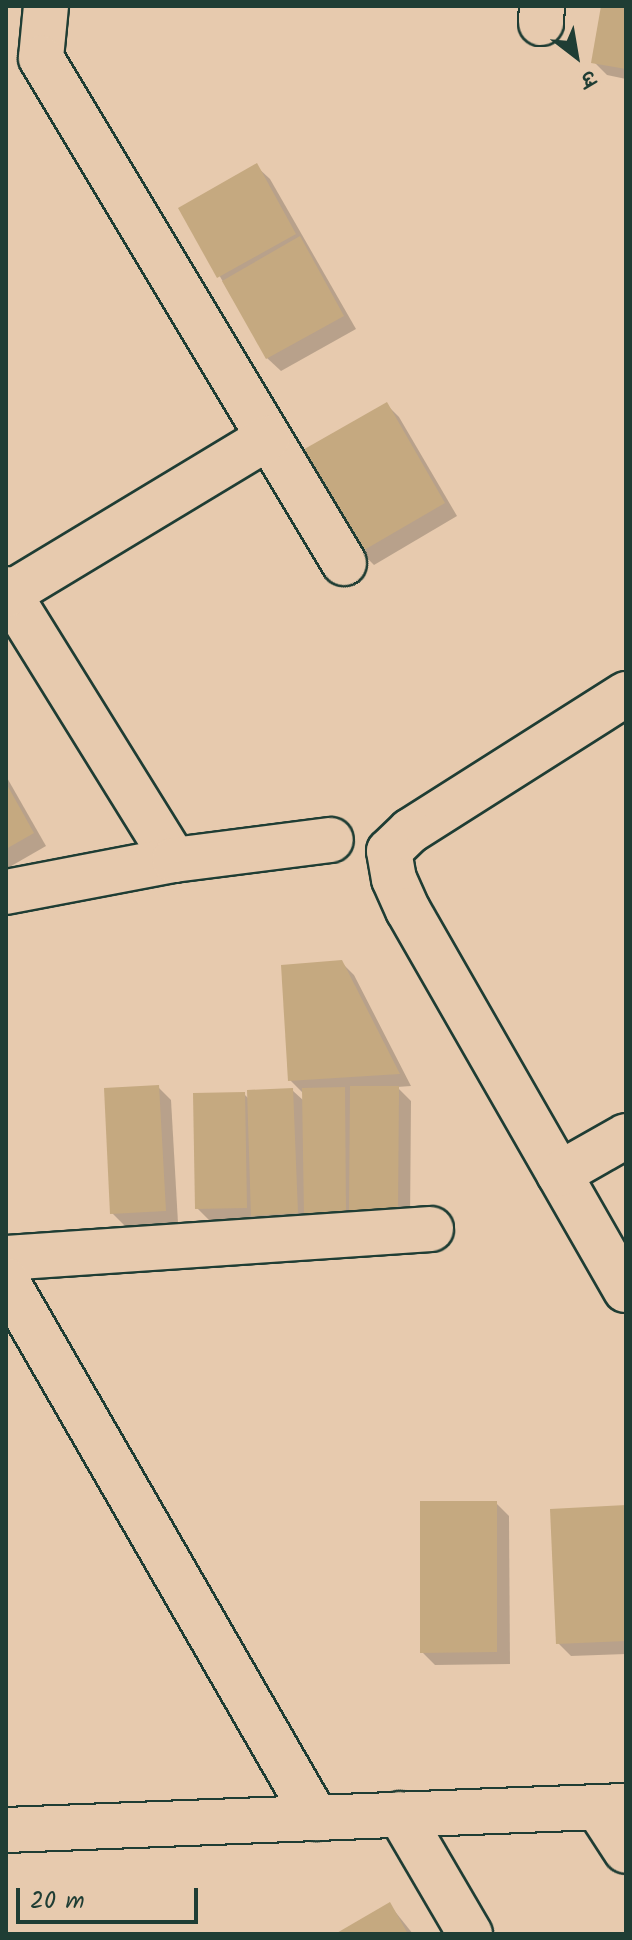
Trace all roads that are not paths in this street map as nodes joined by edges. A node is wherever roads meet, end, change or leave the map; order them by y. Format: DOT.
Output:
graph roads {
  1 [pos="46,6"];
  2 [pos="24,56"];
  3 [pos="268,438"];
  4 [pos="344,563"];
  5 [pos="7,591"];
  6 [pos="626,694"];
  7 [pos="331,840"];
  8 [pos="174,860"];
  9 [pos="6,892"];
  10 [pos="626,1136"];
  11 [pos="559,1174"];
  12 [pos="431,1229"];
  13 [pos="6,1258"];
  14 [pos="6,1280"];
  15 [pos="626,1290"];
  16 [pos="612,1807"];
  17 [pos="400,1814"];
  18 [pos="316,1818"];
  19 [pos="6,1830"];
  20 [pos="626,1851"];
  21 [pos="470,1934"];
  1 -- 2 [label="street"];
  2 -- 3 [label="street"];
  3 -- 4 [label="street"];
  3 -- 5 [label="street"];
  5 -- 8 [label="street"];
  6 -- 11 [label="street"];
  7 -- 8 [label="street"];
  8 -- 9 [label="street"];
  10 -- 11 [label="street"];
  11 -- 15 [label="street"];
  12 -- 13 [label="street"];
  14 -- 18 [label="street"];
  16 -- 17 [label="street"];
  16 -- 20 [label="street"];
  17 -- 18 [label="street"];
  17 -- 21 [label="street"];
  18 -- 19 [label="street"];
}
